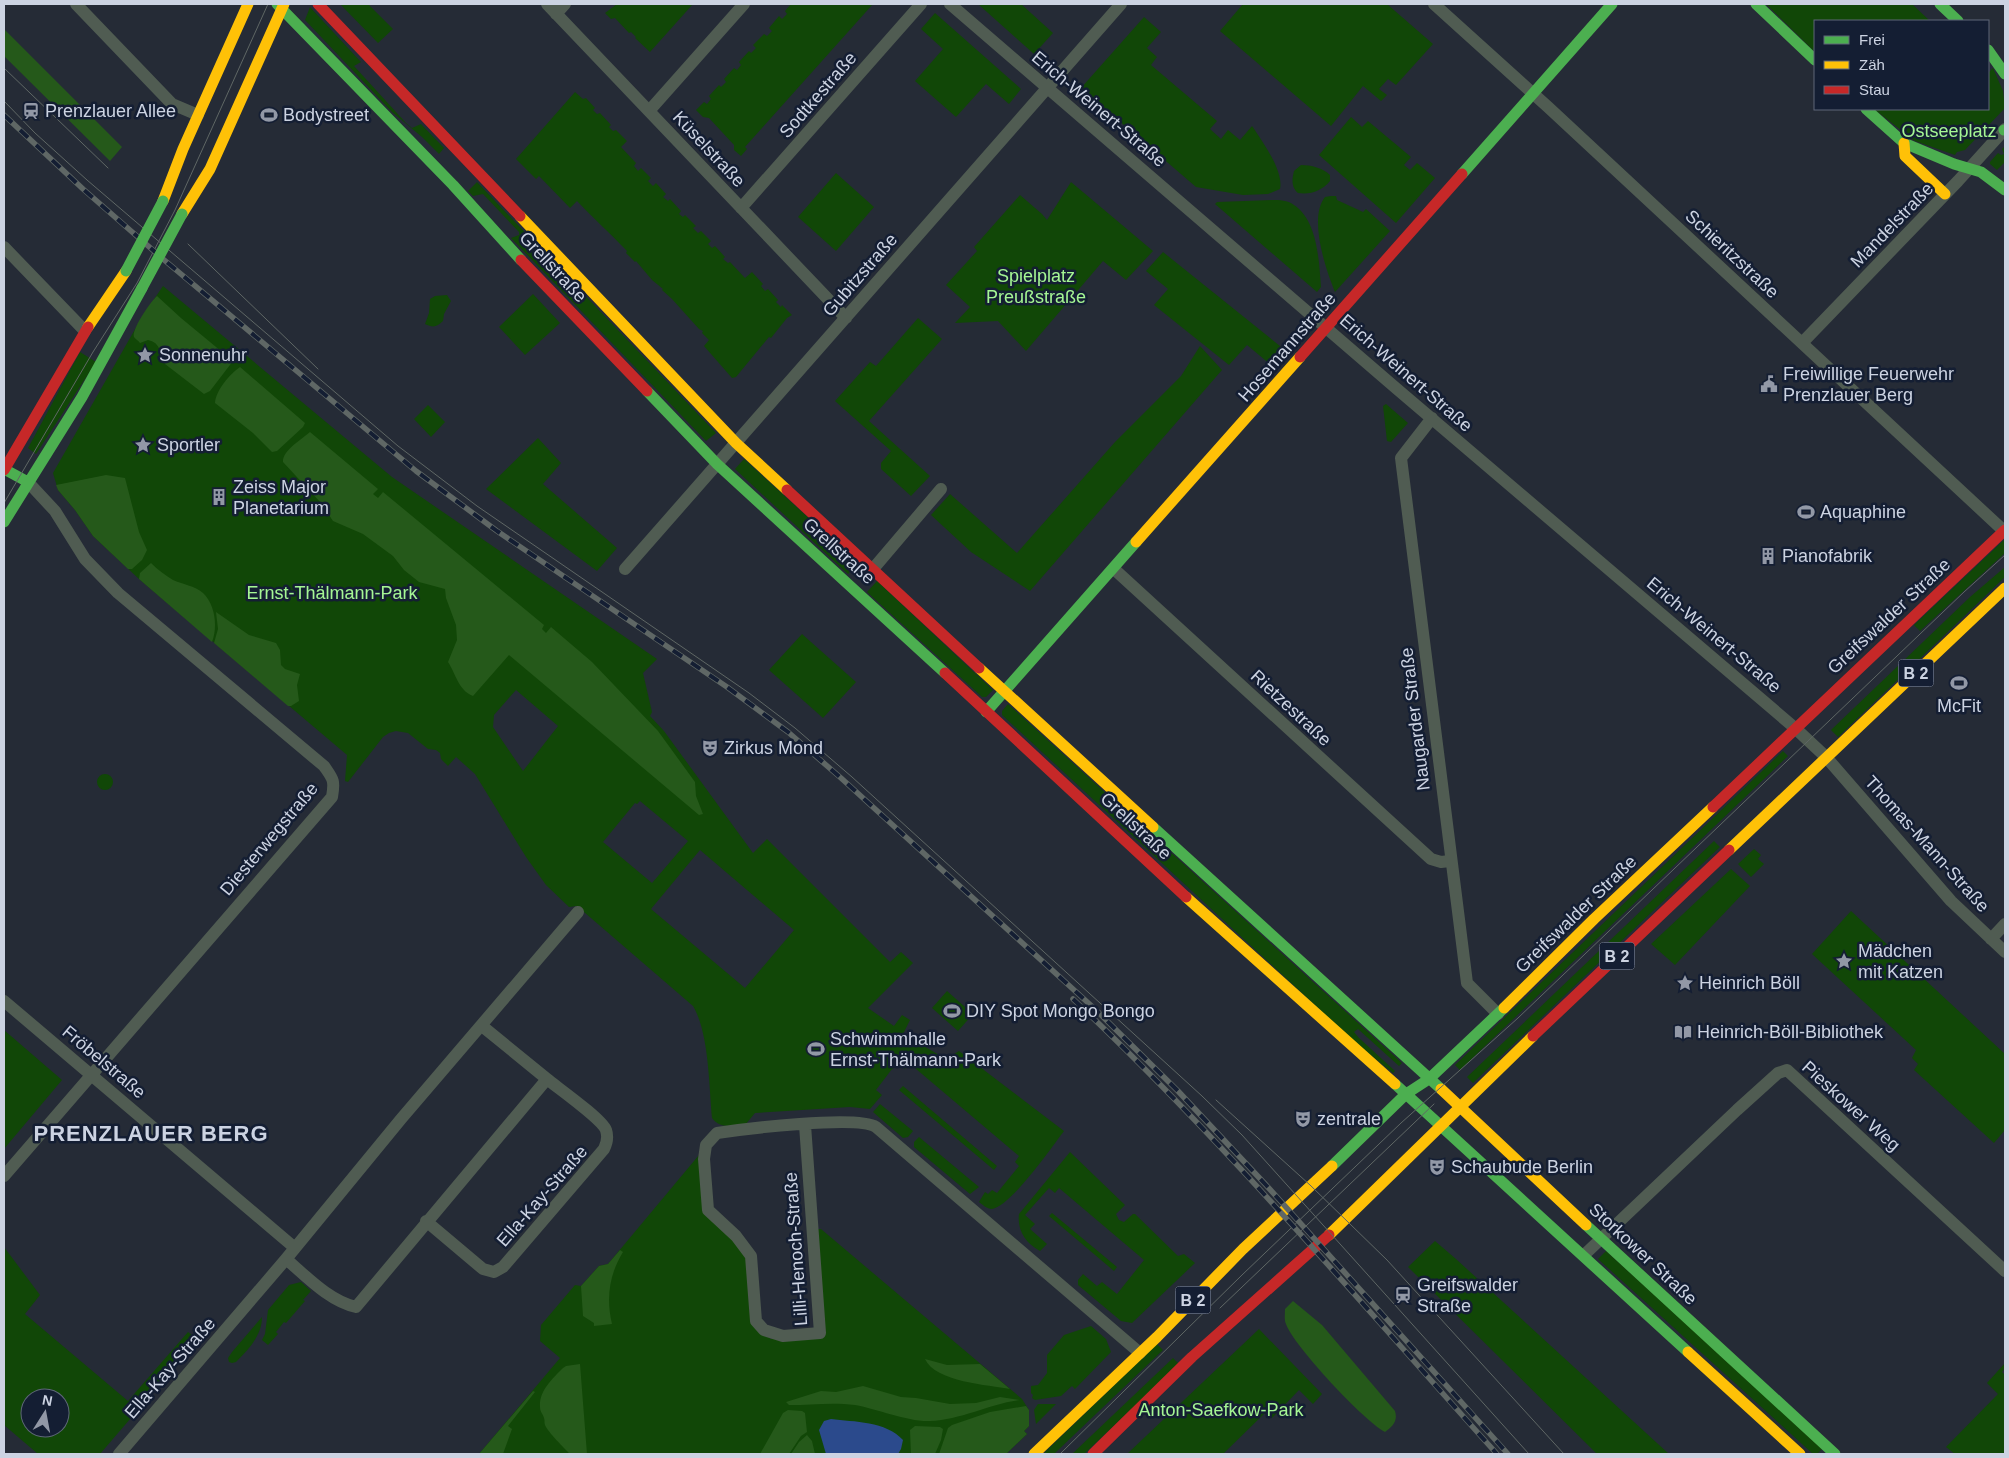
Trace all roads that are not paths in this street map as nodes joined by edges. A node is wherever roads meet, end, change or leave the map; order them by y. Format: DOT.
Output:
graph roads {
  1 [pos="76,4"];
  2 [pos="248,4"];
  3 [pos="318,4"];
  4 [pos="547,4"];
  5 [pos="565,4"];
  6 [pos="744,4"];
  7 [pos="922,4"];
  8 [pos="950,4"];
  9 [pos="1121,4"];
  10 [pos="1434,4"];
  11 [pos="1612,4"];
  12 [pos="1756,4"];
  13 [pos="1940,4"];
  14 [pos="281,5"];
  15 [pos="556,14"];
  16 [pos="1957,20"];
  17 [pos="1989,51"];
  18 [pos="1814,59"];
  19 [pos="2005,74"];
  20 [pos="1047,88"];
  21 [pos="1533,93"];
  22 [pos="1867,110"];
  23 [pos="649,111"];
  24 [pos="198,115"];
  25 [pos="2005,130"];
  26 [pos="1904,143"];
  27 [pos="1970,168"];
  28 [pos="2005,190"];
  29 [pos="1945,194"];
  30 [pos="741,208"];
  31 [pos="4,247"];
  32 [pos="846,318"];
  33 [pos="1327,328"];
  34 [pos="85,330"];
  35 [pos="1802,343"];
  36 [pos="1432,418"];
  37 [pos="736,443"];
  38 [pos="717,464"];
  39 [pos="4,469"];
  40 [pos="28,482"];
  41 [pos="941,489"];
  42 [pos="4,522"];
  43 [pos="2005,531"];
  44 [pos="625,569"];
  45 [pos="1114,569"];
  46 [pos="864,579"];
  47 [pos="2005,588"];
  48 [pos="1004,692"];
  49 [pos="986,712"];
  50 [pos="1795,728"];
  51 [pos="1826,757"];
  52 [pos="1450,861"];
  53 [pos="578,912"];
  54 [pos="2005,924"];
  55 [pos="1991,939"];
  56 [pos="2005,952"];
  57 [pos="4,1000"];
  58 [pos="1498,1014"];
  59 [pos="482,1026"];
  60 [pos="92,1075"];
  61 [pos="547,1079"];
  62 [pos="1429,1079"];
  63 [pos="1406,1094"];
  64 [pos="1458,1107"];
  65 [pos="805,1125"];
  66 [pos="1442,1125"];
  67 [pos="4,1176"];
  68 [pos="426,1221"];
  69 [pos="1600,1239"];
  70 [pos="296,1248"];
  71 [pos="1584,1255"];
  72 [pos="286,1259"];
  73 [pos="2005,1271"];
  74 [pos="1140,1353"];
  75 [pos="120,1454"];
  76 [pos="1034,1454"];
  77 [pos="1093,1454"];
  78 [pos="1800,1454"];
  79 [pos="1835,1454"];
  1 -- 24 [label="street"];
  2 -- 24 [label="street"];
  3 -- 37 [label="street, Grellstraße"];
  4 -- 15 [label="street, Küselstraße"];
  5 -- 15 [label="street"];
  6 -- 23 [label="street"];
  7 -- 30 [label="street, Sodtkestraße"];
  8 -- 20 [label="street, Erich-Weinert-Straße"];
  9 -- 20 [label="street, Gubitzstraße"];
  10 -- 21 [label="street, Schieritzstraße"];
  11 -- 21 [label="street, Hosemannstraße"];
  12 -- 18 [label="street"];
  13 -- 16 [label="street"];
  14 -- 38 [label="street, Grellstraße"];
  14 -- 40 [label="street, bridge"];
  15 -- 23 [label="street, Küselstraße"];
  17 -- 19 [label="street"];
  20 -- 32 [label="street, Gubitzstraße"];
  20 -- 33 [label="street, Erich-Weinert-Straße"];
  21 -- 33 [label="street, Hosemannstraße"];
  21 -- 35 [label="street, Schieritzstraße"];
  22 -- 26 [label="street"];
  23 -- 30 [label="street, Küselstraße"];
  24 -- 34 [label="street, bridge"];
  25 -- 27 [label="street, Mandelstraße"];
  26 -- 27 [label="street"];
  26 -- 29 [label="street"];
  27 -- 28 [label="street"];
  27 -- 29 [label="street, Mandelstraße"];
  29 -- 35 [label="street, Mandelstraße"];
  30 -- 32 [label="street, Küselstraße"];
  31 -- 34 [label="street"];
  32 -- 37 [label="street, Gubitzstraße"];
  33 -- 36 [label="street, Erich-Weinert-Straße"];
  33 -- 45 [label="street, Hosemannstraße"];
  34 -- 39 [label="street"];
  35 -- 43 [label="street, Schieritzstraße"];
  36 -- 50 [label="street, Erich-Weinert-Straße"];
  36 -- 52 [label="street, Naugarder Straße"];
  37 -- 38 [label="street, Gubitzstraße"];
  37 -- 46 [label="street, Grellstraße"];
  38 -- 44 [label="street, Gubitzstraße"];
  38 -- 46 [label="street, Grellstraße"];
  39 -- 40 [label="street"];
  40 -- 42 [label="street"];
  40 -- 60 [label="street, Diesterwegstraße"];
  41 -- 46 [label="street"];
  43 -- 50 [label="street, Greifswalder Straße / B 2"];
  45 -- 48 [label="street, Hosemannstraße"];
  45 -- 52 [label="street, Rietzestraße"];
  46 -- 48 [label="street, Grellstraße"];
  46 -- 49 [label="street, Grellstraße"];
  47 -- 51 [label="street, B 2"];
  48 -- 49 [label="street, Hosemannstraße"];
  48 -- 62 [label="street, Grellstraße"];
  49 -- 63 [label="street, Grellstraße"];
  50 -- 51 [label="street"];
  50 -- 58 [label="street, Greifswalder Straße / B 2"];
  51 -- 55 [label="street, Thomas-Mann-Straße"];
  51 -- 64 [label="street, B 2"];
  52 -- 58 [label="street, Naugarder Straße"];
  53 -- 59 [label="street, Ella-Kay-Straße"];
  54 -- 55 [label="street"];
  55 -- 56 [label="street, Thomas-Mann-Straße"];
  57 -- 60 [label="street, Fröbelstraße"];
  58 -- 62 [label="street, Greifswalder Straße / B 2"];
  59 -- 61 [label="street, Ella-Kay-Straße"];
  59 -- 70 [label="street, Ella-Kay-Straße"];
  60 -- 67 [label="street, Diesterwegstraße"];
  60 -- 70 [label="street, Fröbelstraße"];
  61 -- 68 [label="street"];
  61 -- 68 [label="street, Ella-Kay-Straße"];
  62 -- 63 [label="street, Greifswalder Straße / B 2"];
  62 -- 64 [label="street, Storkower Straße"];
  63 -- 66 [label="street"];
  63 -- 74 [label="street, Greifswalder Straße / B 2"];
  64 -- 66 [label="street, B 2"];
  64 -- 69 [label="street, Storkower Straße"];
  65 -- 65 [label="street, Lilli-Henoch-Straße"];
  65 -- 74 [label="street, Lilli-Henoch-Straße"];
  66 -- 71 [label="street"];
  66 -- 77 [label="street, B 2"];
  68 -- 72 [label="street"];
  69 -- 71 [label="street, Pieskower Weg"];
  69 -- 73 [label="street, Pieskower Weg"];
  69 -- 79 [label="street, Storkower Straße"];
  70 -- 72 [label="street, Ella-Kay-Straße"];
  71 -- 78 [label="street"];
  72 -- 75 [label="street, Ella-Kay-Straße"];
  74 -- 76 [label="street, Greifswalder Straße / B 2"];
}
